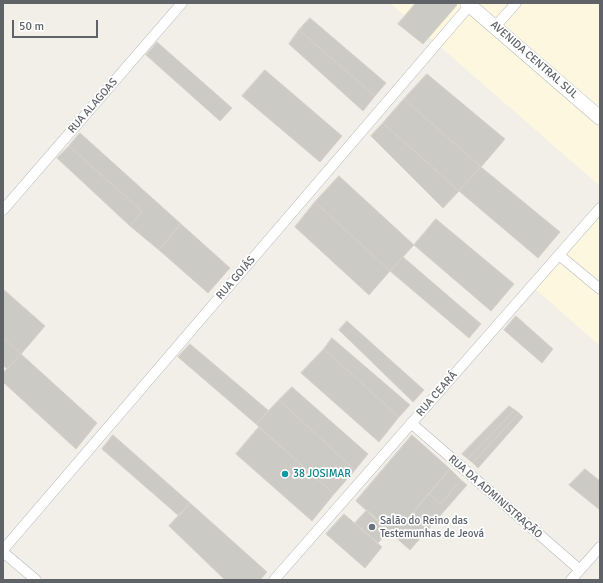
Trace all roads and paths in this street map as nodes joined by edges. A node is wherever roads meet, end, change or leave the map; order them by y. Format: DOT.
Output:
graph roads {
  1 [pos="182,3"];
  2 [pos="516,3"];
  3 [pos="469,4"];
  4 [pos="495,27"];
  5 [pos="600,118"];
  6 [pos="600,208"];
  7 [pos="3,210"];
  8 [pos="559,255"];
  9 [pos="600,289"];
  10 [pos="411,424"];
  11 [pos="600,547"];
  12 [pos="3,551"];
  13 [pos="580,570"];
  14 [pos="36,580"];
  15 [pos="274,580"];
  16 [pos="571,580"];
  1 -- 7 [label="street, RUA ALAGOAS"];
  2 -- 4 [label="street"];
  3 -- 4 [label="main road, AVENIDA CENTRAL SUL"];
  3 -- 12 [label="street, RUA GOIÁS"];
  4 -- 5 [label="main road, AVENIDA CENTRAL SUL"];
  6 -- 8 [label="street, RUA CEARÁ"];
  8 -- 9 [label="street"];
  8 -- 10 [label="street, RUA CEARÁ"];
  10 -- 13 [label="street, RUA DA ADMINISTRAÇÃO"];
  10 -- 15 [label="street, RUA CEARÁ"];
  11 -- 13 [label="street"];
  12 -- 14 [label="street"];
  13 -- 16 [label="street"];
}
